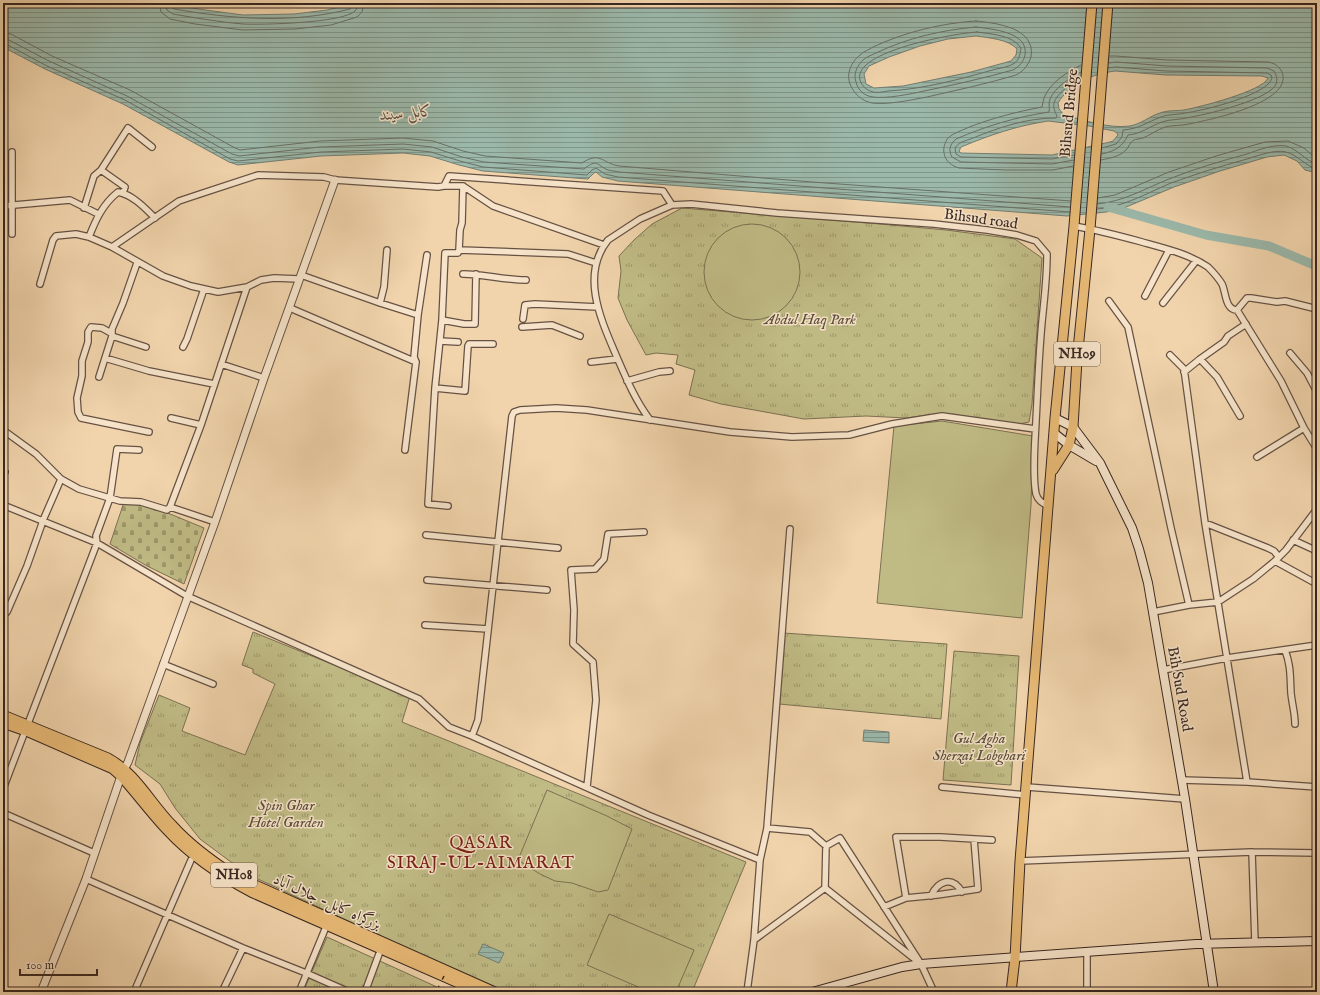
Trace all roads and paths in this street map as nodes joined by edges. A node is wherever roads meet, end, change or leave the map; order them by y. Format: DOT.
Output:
graph roads {
  1 [pos="1092,3"];
  2 [pos="1108,3"];
  3 [pos="152,147"];
  4 [pos="12,152"];
  5 [pos="101,170"];
  6 [pos="334,180"];
  7 [pos="444,186"];
  8 [pos="462,186"];
  9 [pos="123,193"];
  10 [pos="672,205"];
  11 [pos="3,206"];
  12 [pos="12,206"];
  13 [pos="84,208"];
  14 [pos="98,214"];
  15 [pos="155,218"];
  16 [pos="1074,226"];
  17 [pos="1090,229"];
  18 [pos="12,234"];
  19 [pos="89,237"];
  20 [pos="604,245"];
  21 [pos="112,247"];
  22 [pos="387,250"];
  23 [pos="459,250"];
  24 [pos="1169,250"];
  25 [pos="427,254"];
  26 [pos="1196,261"];
  27 [pos="137,263"];
  28 [pos="596,263"];
  29 [pos="463,274"];
  30 [pos="476,274"];
  31 [pos="300,277"];
  32 [pos="526,280"];
  33 [pos="40,284"];
  34 [pos="247,287"];
  35 [pos="204,289"];
  36 [pos="1145,296"];
  37 [pos="1109,301"];
  38 [pos="380,303"];
  39 [pos="1163,303"];
  40 [pos="598,307"];
  41 [pos="290,308"];
  42 [pos="1317,309"];
  43 [pos="1237,310"];
  44 [pos="418,315"];
  45 [pos="442,320"];
  46 [pos="523,320"];
  47 [pos="1246,324"];
  48 [pos="522,327"];
  49 [pos="111,334"];
  50 [pos="580,336"];
  51 [pos="440,341"];
  52 [pos="458,342"];
  53 [pos="493,344"];
  54 [pos="146,346"];
  55 [pos="183,348"];
  56 [pos="1290,353"];
  57 [pos="1170,355"];
  58 [pos="105,358"];
  59 [pos="1061,358"];
  60 [pos="618,359"];
  61 [pos="1200,359"];
  62 [pos="1077,360"];
  63 [pos="416,362"];
  64 [pos="591,362"];
  65 [pos="221,364"];
  66 [pos="670,371"];
  67 [pos="1184,372"];
  68 [pos="99,377"];
  69 [pos="264,378"];
  70 [pos="627,381"];
  71 [pos="214,384"];
  72 [pos="435,388"];
  73 [pos="1317,392"];
  74 [pos="1240,416"];
  75 [pos="171,418"];
  76 [pos="1055,418"];
  77 [pos="650,420"];
  78 [pos="201,425"];
  79 [pos="1073,427"];
  80 [pos="1304,428"];
  81 [pos="1035,429"];
  82 [pos="3,430"];
  83 [pos="149,432"];
  84 [pos="1054,432"];
  85 [pos="1069,445"];
  86 [pos="1317,449"];
  87 [pos="139,450"];
  88 [pos="405,450"];
  89 [pos="1257,457"];
  90 [pos="1100,463"];
  91 [pos="1051,473"];
  92 [pos="61,479"];
  93 [pos="110,498"];
  94 [pos="3,505"];
  95 [pos="448,506"];
  96 [pos="1049,506"];
  97 [pos="170,507"];
  98 [pos="1317,509"];
  99 [pos="44,522"];
  100 [pos="215,522"];
  101 [pos="1205,523"];
  102 [pos="790,529"];
  103 [pos="644,532"];
  104 [pos="426,535"];
  105 [pos="1293,540"];
  106 [pos="497,542"];
  107 [pos="97,543"];
  108 [pos="558,548"];
  109 [pos="1317,551"];
  110 [pos="1276,559"];
  111 [pos="426,580"];
  112 [pos="1317,584"];
  113 [pos="493,586"];
  114 [pos="547,590"];
  115 [pos="187,596"];
  116 [pos="1218,602"];
  117 [pos="1190,605"];
  118 [pos="7,612"];
  119 [pos="1153,612"];
  120 [pos="425,625"];
  121 [pos="488,629"];
  122 [pos="1317,644"];
  123 [pos="1285,650"];
  124 [pos="1228,658"];
  125 [pos="163,664"];
  126 [pos="1163,670"];
  127 [pos="213,684"];
  128 [pos="3,715"];
  129 [pos="3,723"];
  130 [pos="1295,724"];
  131 [pos="27,728"];
  132 [pos="472,736"];
  133 [pos="123,772"];
  134 [pos="1182,780"];
  135 [pos="1247,782"];
  136 [pos="587,787"];
  137 [pos="942,787"];
  138 [pos="1317,787"];
  139 [pos="3,789"];
  140 [pos="1026,791"];
  141 [pos="1185,799"];
  142 [pos="3,813"];
  143 [pos="767,828"];
  144 [pos="974,839"];
  145 [pos="992,840"];
  146 [pos="826,846"];
  147 [pos="1252,852"];
  148 [pos="94,853"];
  149 [pos="1317,853"];
  150 [pos="1194,855"];
  151 [pos="191,860"];
  152 [pos="760,860"];
  153 [pos="1020,861"];
  154 [pos="86,879"];
  155 [pos="825,888"];
  156 [pos="962,892"];
  157 [pos="931,896"];
  158 [pos="906,898"];
  159 [pos="884,907"];
  160 [pos="167,915"];
  161 [pos="328,922"];
  162 [pos="754,940"];
  163 [pos="1317,941"];
  164 [pos="1207,943"];
  165 [pos="1255,943"];
  166 [pos="243,948"];
  167 [pos="1088,952"];
  168 [pos="379,954"];
  169 [pos="1015,958"];
  170 [pos="921,964"];
  171 [pos="306,973"];
  172 [pos="41,992"];
  173 [pos="134,992"];
  174 [pos="222,992"];
  175 [pos="299,992"];
  176 [pos="349,992"];
  177 [pos="365,992"];
  178 [pos="479,992"];
  179 [pos="495,992"];
  180 [pos="746,992"];
  181 [pos="812,992"];
  182 [pos="934,992"];
  183 [pos="1011,992"];
  184 [pos="1087,992"];
  185 [pos="1214,992"];
  1 -- 16 [label="main road, Bihsud Bridge / NH09"];
  2 -- 17 [label="main road, NH09"];
  3 -- 5 [label="street"];
  4 -- 12 [label="street"];
  5 -- 9 [label="street"];
  5 -- 13 [label="street"];
  6 -- 7 [label="street"];
  6 -- 15 [label="street"];
  6 -- 31 [label="street"];
  7 -- 8 [label="street"];
  7 -- 10 [label="street"];
  8 -- 20 [label="street"];
  8 -- 23 [label="street"];
  9 -- 14 [label="street"];
  9 -- 15 [label="street"];
  10 -- 20 [label="street"];
  10 -- 81 [label="street, Bihsud road"];
  11 -- 12 [label="street"];
  12 -- 13 [label="street"];
  12 -- 18 [label="street"];
  13 -- 14 [label="street"];
  14 -- 19 [label="street"];
  15 -- 21 [label="street"];
  16 -- 17 [label="street"];
  16 -- 59 [label="main road, NH09"];
  17 -- 24 [label="street"];
  17 -- 62 [label="main road, NH09"];
  19 -- 21 [label="street"];
  19 -- 33 [label="street"];
  20 -- 28 [label="street"];
  21 -- 27 [label="street"];
  22 -- 38 [label="street"];
  23 -- 28 [label="street"];
  23 -- 45 [label="street"];
  24 -- 26 [label="street"];
  24 -- 36 [label="street"];
  25 -- 44 [label="street"];
  26 -- 39 [label="street"];
  26 -- 43 [label="street"];
  27 -- 35 [label="street"];
  27 -- 49 [label="street"];
  28 -- 40 [label="street"];
  29 -- 30 [label="street"];
  30 -- 32 [label="street"];
  30 -- 45 [label="street"];
  31 -- 34 [label="street"];
  31 -- 38 [label="street"];
  31 -- 41 [label="street"];
  34 -- 35 [label="street"];
  34 -- 65 [label="street"];
  35 -- 55 [label="street"];
  37 -- 117 [label="street"];
  38 -- 44 [label="street"];
  40 -- 46 [label="street"];
  40 -- 60 [label="street"];
  41 -- 63 [label="street"];
  41 -- 69 [label="street"];
  42 -- 43 [label="street"];
  43 -- 47 [label="street"];
  44 -- 63 [label="street"];
  45 -- 51 [label="street"];
  47 -- 61 [label="street"];
  47 -- 80 [label="street"];
  48 -- 50 [label="street"];
  49 -- 54 [label="street"];
  49 -- 58 [label="street"];
  49 -- 83 [label="street"];
  51 -- 52 [label="street"];
  51 -- 72 [label="street"];
  53 -- 72 [label="street"];
  56 -- 73 [label="street"];
  57 -- 67 [label="street"];
  58 -- 68 [label="street"];
  58 -- 71 [label="street"];
  59 -- 62 [label="main road"];
  59 -- 76 [label="main road, NH09"];
  60 -- 64 [label="street"];
  60 -- 70 [label="street"];
  61 -- 67 [label="street"];
  61 -- 74 [label="street"];
  62 -- 79 [label="main road, NH09"];
  63 -- 88 [label="street"];
  65 -- 69 [label="street"];
  65 -- 71 [label="street"];
  66 -- 70 [label="street"];
  67 -- 101 [label="street"];
  69 -- 100 [label="street"];
  70 -- 77 [label="street"];
  71 -- 78 [label="street"];
  72 -- 95 [label="street"];
  75 -- 78 [label="street"];
  76 -- 79 [label="main road, Bih Sud Road"];
  76 -- 84 [label="main road, NH09"];
  77 -- 81 [label="street"];
  77 -- 106 [label="street"];
  78 -- 97 [label="street"];
  79 -- 85 [label="main road, NH09"];
  79 -- 90 [label="main road, Bih Sud Road"];
  80 -- 86 [label="street"];
  80 -- 89 [label="street"];
  81 -- 96 [label="street, Bihsud road"];
  82 -- 92 [label="street"];
  84 -- 85 [label="main road"];
  84 -- 91 [label="main road, NH09"];
  85 -- 90 [label="main road"];
  85 -- 91 [label="main road, NH09"];
  87 -- 93 [label="street"];
  90 -- 119 [label="main road, Bih Sud Road"];
  91 -- 96 [label="main road, NH09"];
  92 -- 93 [label="street"];
  92 -- 99 [label="street"];
  93 -- 97 [label="street"];
  93 -- 107 [label="street"];
  94 -- 99 [label="street"];
  96 -- 140 [label="main road, NH09"];
  97 -- 100 [label="street"];
  98 -- 105 [label="street"];
  99 -- 107 [label="street"];
  99 -- 118 [label="street"];
  100 -- 115 [label="street"];
  101 -- 110 [label="street"];
  101 -- 116 [label="street"];
  102 -- 143 [label="street"];
  103 -- 136 [label="street"];
  104 -- 106 [label="street"];
  105 -- 109 [label="street"];
  105 -- 110 [label="street"];
  106 -- 108 [label="street"];
  106 -- 113 [label="street"];
  107 -- 115 [label="street"];
  107 -- 131 [label="street"];
  110 -- 112 [label="street"];
  110 -- 116 [label="street"];
  111 -- 113 [label="street"];
  113 -- 114 [label="street"];
  113 -- 121 [label="street"];
  115 -- 125 [label="street"];
  115 -- 132 [label="street"];
  116 -- 117 [label="street"];
  116 -- 124 [label="street"];
  117 -- 119 [label="street"];
  119 -- 126 [label="main road, Bih Sud Road"];
  120 -- 121 [label="street"];
  121 -- 132 [label="street"];
  122 -- 123 [label="street"];
  123 -- 124 [label="street"];
  123 -- 130 [label="street"];
  124 -- 126 [label="street"];
  124 -- 135 [label="street"];
  125 -- 127 [label="street"];
  125 -- 133 [label="street"];
  126 -- 134 [label="main road, Bih Sud Road"];
  128 -- 131 [label="main road, بزرگراه کابل- جلال آباد / NH08"];
  129 -- 131 [label="main road, بزرگراه کابل- جلال آباد / NH08"];
  131 -- 133 [label="main road, بزرگراه کابل- جلال آباد / NH08"];
  131 -- 139 [label="street"];
  132 -- 136 [label="street"];
  133 -- 148 [label="street"];
  133 -- 161 [label="main road, بزرگراه کابل- جلال آباد / NH08"];
  134 -- 135 [label="street"];
  134 -- 141 [label="main road, Bih Sud Road"];
  135 -- 138 [label="street"];
  136 -- 152 [label="street"];
  137 -- 140 [label="street"];
  140 -- 141 [label="street"];
  140 -- 153 [label="main road, NH09"];
  141 -- 150 [label="main road, Bih Sud Road"];
  142 -- 148 [label="street"];
  143 -- 146 [label="street"];
  143 -- 152 [label="street"];
  144 -- 145 [label="street"];
  144 -- 156 [label="street"];
  144 -- 158 [label="street"];
  146 -- 155 [label="street"];
  146 -- 159 [label="street"];
  147 -- 149 [label="street"];
  147 -- 150 [label="street"];
  147 -- 165 [label="street"];
  148 -- 154 [label="street"];
  150 -- 153 [label="street"];
  150 -- 164 [label="main road, Bih Sud Road"];
  151 -- 160 [label="street"];
  152 -- 162 [label="street"];
  153 -- 169 [label="main road, NH09"];
  154 -- 160 [label="street"];
  154 -- 172 [label="street"];
  155 -- 162 [label="street"];
  155 -- 170 [label="street"];
  156 -- 157 [label="street"];
  156 -- 157 [label="street"];
  157 -- 158 [label="street"];
  158 -- 159 [label="street"];
  159 -- 170 [label="street"];
  160 -- 166 [label="street"];
  160 -- 173 [label="street"];
  161 -- 171 [label="street"];
  161 -- 178 [label="main road, بزرگراه کابل- جلال آباد / NH08"];
  161 -- 179 [label="main road, بزرگراه کابل- جلال آباد / NH08"];
  162 -- 180 [label="street"];
  163 -- 165 [label="main road"];
  164 -- 165 [label="main road"];
  164 -- 167 [label="main road"];
  164 -- 185 [label="main road, Bih Sud Road"];
  166 -- 171 [label="street"];
  166 -- 174 [label="street"];
  167 -- 169 [label="main road"];
  167 -- 184 [label="street"];
  168 -- 177 [label="street"];
  169 -- 170 [label="main road"];
  169 -- 183 [label="main road, NH09"];
  170 -- 181 [label="main road"];
  170 -- 182 [label="street"];
  171 -- 175 [label="street"];
  171 -- 176 [label="street"];
}
